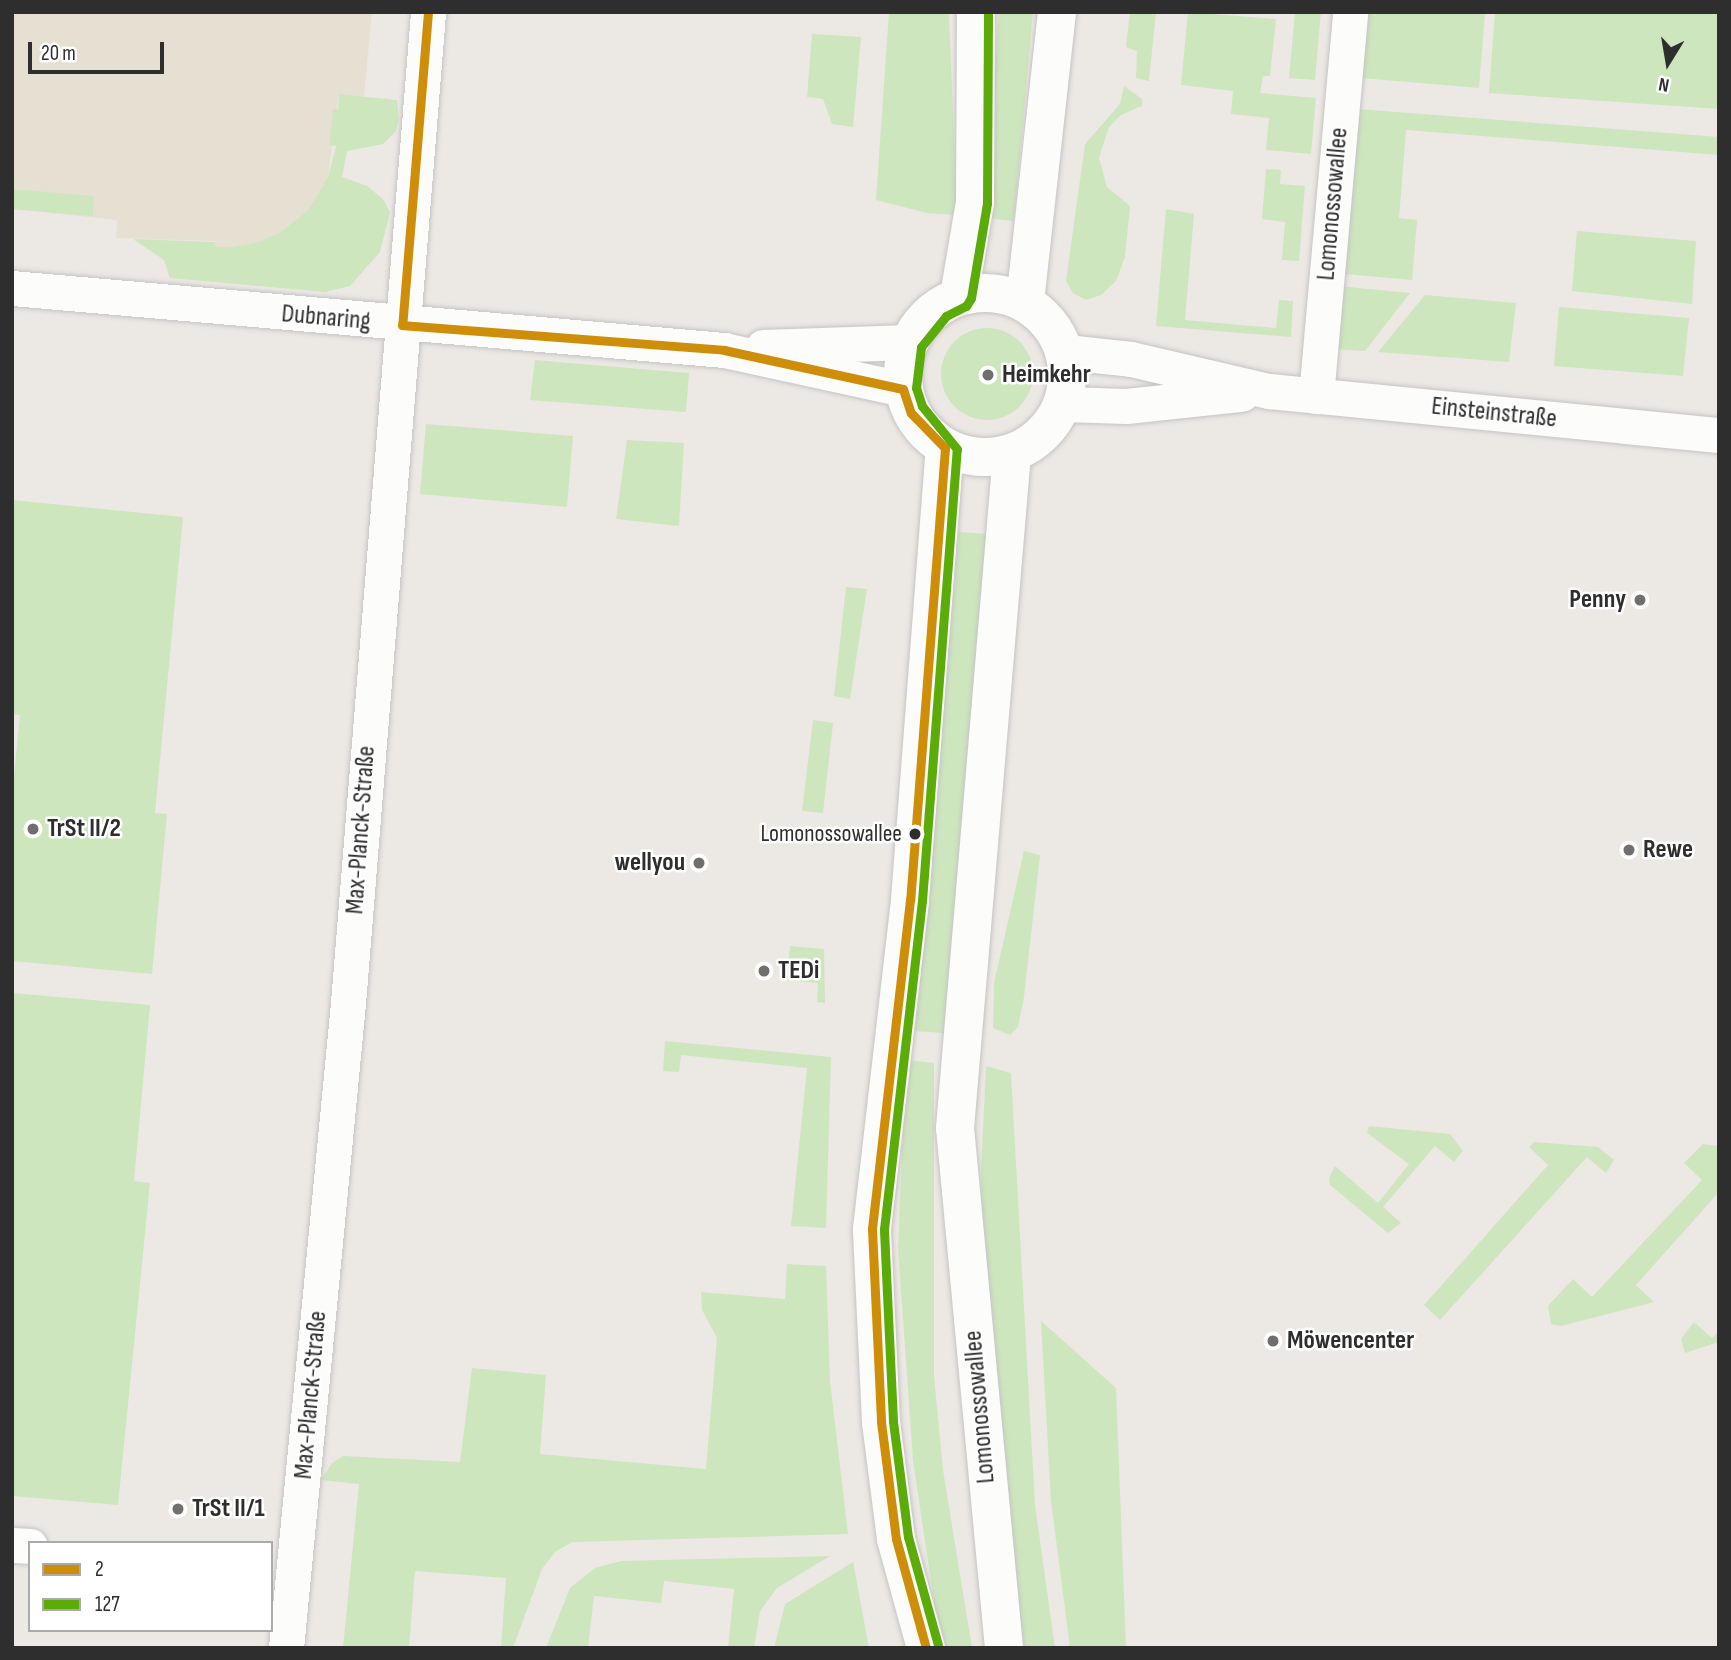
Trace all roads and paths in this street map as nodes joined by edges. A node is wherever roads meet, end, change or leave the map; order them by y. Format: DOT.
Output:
graph roads {
  1 [pos="428,12"];
  2 [pos="976,12"];
  3 [pos="1057,12"];
  4 [pos="1350,12"];
  5 [pos="12,288"];
  6 [pos="959,296"];
  7 [pos="1025,302"];
  8 [pos="402,325"];
  9 [pos="909,342"];
  10 [pos="724,350"];
  11 [pos="1066,352"];
  12 [pos="903,389"];
  13 [pos="1269,391"];
  14 [pos="1316,396"];
  15 [pos="1063,404"];
  16 [pos="1719,435"];
  17 [pos="945,448"];
  18 [pos="1012,454"];
  19 [pos="283,1565"];
  20 [pos="286,1648"];
  21 [pos="926,1648"];
  22 [pos="1004,1648"];
  1 -- 8 [label="street, Max-Planck-Straße"];
  2 -- 6 [label="street"];
  3 -- 7 [label="street"];
  4 -- 14 [label="street, Lomonossowallee"];
  5 -- 8 [label="street, Dubnaring"];
  6 -- 7 [label="street"];
  6 -- 9 [label="street"];
  7 -- 11 [label="street"];
  8 -- 10 [label="street, Dubnaring"];
  8 -- 19 [label="street, Max-Planck-Straße"];
  9 -- 10 [label="street, Dubnaring"];
  9 -- 12 [label="street"];
  10 -- 12 [label="street, Dubnaring"];
  11 -- 13 [label="street, Einsteinstraße"];
  11 -- 15 [label="street"];
  12 -- 17 [label="street"];
  13 -- 14 [label="street, Einsteinstraße"];
  13 -- 15 [label="street, Einsteinstraße"];
  14 -- 16 [label="street, Einsteinstraße"];
  15 -- 18 [label="street"];
  17 -- 18 [label="street"];
  17 -- 21 [label="street"];
  18 -- 22 [label="street, Lomonossowallee"];
  19 -- 20 [label="street, Max-Planck-Straße"];
}
